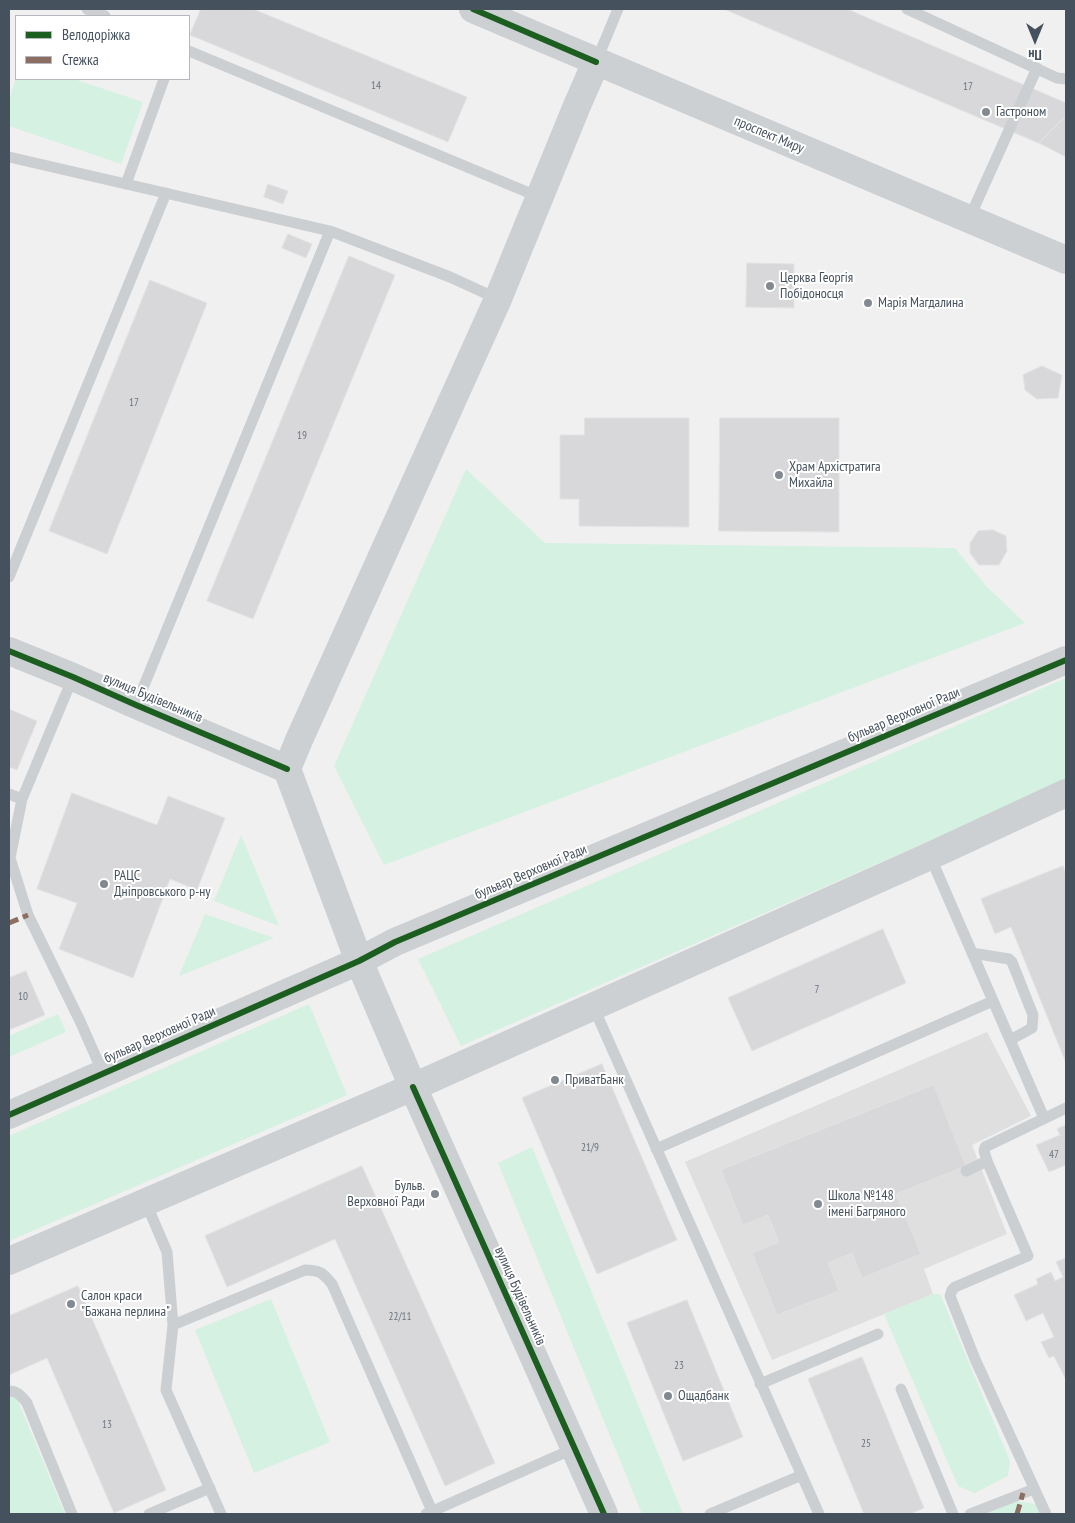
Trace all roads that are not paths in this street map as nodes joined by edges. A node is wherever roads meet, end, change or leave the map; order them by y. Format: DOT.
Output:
graph roads {
  1 [pos="87,9"];
  2 [pos="473,9"];
  3 [pos="618,9"];
  4 [pos="907,9"];
  5 [pos="102,15"];
  6 [pos="190,51"];
  7 [pos="596,62"];
  8 [pos="1037,68"];
  9 [pos="1066,79"];
  10 [pos="164,80"];
  11 [pos="9,157"];
  12 [pos="126,184"];
  13 [pos="166,193"];
  14 [pos="539,198"];
  15 [pos="969,219"];
  16 [pos="330,231"];
  17 [pos="1066,260"];
  18 [pos="498,299"];
  19 [pos="9,577"];
  20 [pos="9,651"];
  21 [pos="1066,660"];
  22 [pos="73,677"];
  23 [pos="136,705"];
  24 [pos="287,769"];
  25 [pos="1066,792"];
  26 [pos="9,794"];
  27 [pos="22,799"];
  28 [pos="930,856"];
  29 [pos="972,952"];
  30 [pos="359,961"];
  31 [pos="993,1001"];
  32 [pos="592,1006"];
  33 [pos="1010,1040"];
  34 [pos="103,1073"];
  35 [pos="413,1087"];
  36 [pos="1066,1108"];
  37 [pos="9,1115"];
  38 [pos="1044,1118"];
  39 [pos="656,1149"];
  40 [pos="987,1161"];
  41 [pos="966,1171"];
  42 [pos="146,1203"];
  43 [pos="9,1262"];
  44 [pos="173,1325"];
  45 [pos="878,1334"];
  46 [pos="760,1384"];
  47 [pos="900,1389"];
  48 [pos="9,1391"];
  49 [pos="575,1448"];
  50 [pos="802,1475"];
  51 [pos="210,1488"];
  52 [pos="1034,1489"];
  53 [pos="429,1513"];
  54 [pos="72,1514"];
  55 [pos="149,1514"];
  56 [pos="221,1514"];
  57 [pos="604,1514"];
  58 [pos="710,1514"];
  59 [pos="818,1514"];
  60 [pos="953,1514"];
  61 [pos="970,1514"];
  62 [pos="1046,1514"];
  1 -- 5 [label="lane"];
  2 -- 7 [label="main road, проспект Миру"];
  3 -- 7 [label="lane"];
  4 -- 8 [label="lane"];
  6 -- 14 [label="lane"];
  7 -- 14 [label="main road"];
  7 -- 15 [label="main road, проспект Миру"];
  8 -- 9 [label="lane"];
  8 -- 15 [label="lane"];
  10 -- 12 [label="lane"];
  11 -- 12 [label="lane"];
  12 -- 13 [label="lane"];
  13 -- 16 [label="lane"];
  13 -- 19 [label="lane"];
  14 -- 18 [label="main road"];
  15 -- 17 [label="main road, проспект Миру"];
  16 -- 18 [label="lane"];
  16 -- 23 [label="lane"];
  18 -- 24 [label="main road"];
  20 -- 22 [label="main road, вулиця Будівельників"];
  21 -- 30 [label="main road, бульвар Верховної Ради"];
  22 -- 23 [label="main road, вулиця Будівельників"];
  22 -- 27 [label="lane"];
  23 -- 24 [label="main road, вулиця Будівельників"];
  24 -- 30 [label="main road, вулиця Будівельників"];
  25 -- 28 [label="main road"];
  26 -- 27 [label="lane"];
  27 -- 34 [label="lane"];
  28 -- 29 [label="lane"];
  28 -- 32 [label="main road"];
  29 -- 31 [label="lane"];
  29 -- 33 [label="lane"];
  30 -- 34 [label="main road, бульвар Верховної Ради"];
  30 -- 35 [label="main road, вулиця Будівельників"];
  31 -- 33 [label="lane"];
  31 -- 39 [label="lane"];
  32 -- 35 [label="main road"];
  32 -- 39 [label="lane"];
  33 -- 38 [label="lane"];
  34 -- 37 [label="main road, бульвар Верховної Ради"];
  35 -- 42 [label="main road"];
  35 -- 49 [label="main road, вулиця Будівельників"];
  36 -- 38 [label="lane"];
  38 -- 40 [label="lane"];
  39 -- 46 [label="lane"];
  40 -- 41 [label="lane"];
  40 -- 52 [label="lane"];
  42 -- 43 [label="main road"];
  42 -- 44 [label="lane"];
  44 -- 51 [label="lane"];
  44 -- 53 [label="lane"];
  45 -- 46 [label="lane"];
  46 -- 50 [label="lane"];
  47 -- 60 [label="lane"];
  48 -- 54 [label="lane"];
  49 -- 53 [label="lane"];
  49 -- 57 [label="main road, вулиця Будівельників"];
  50 -- 58 [label="lane"];
  50 -- 59 [label="lane"];
  51 -- 55 [label="lane"];
  51 -- 56 [label="lane"];
  52 -- 61 [label="lane"];
  52 -- 62 [label="lane"];
}
